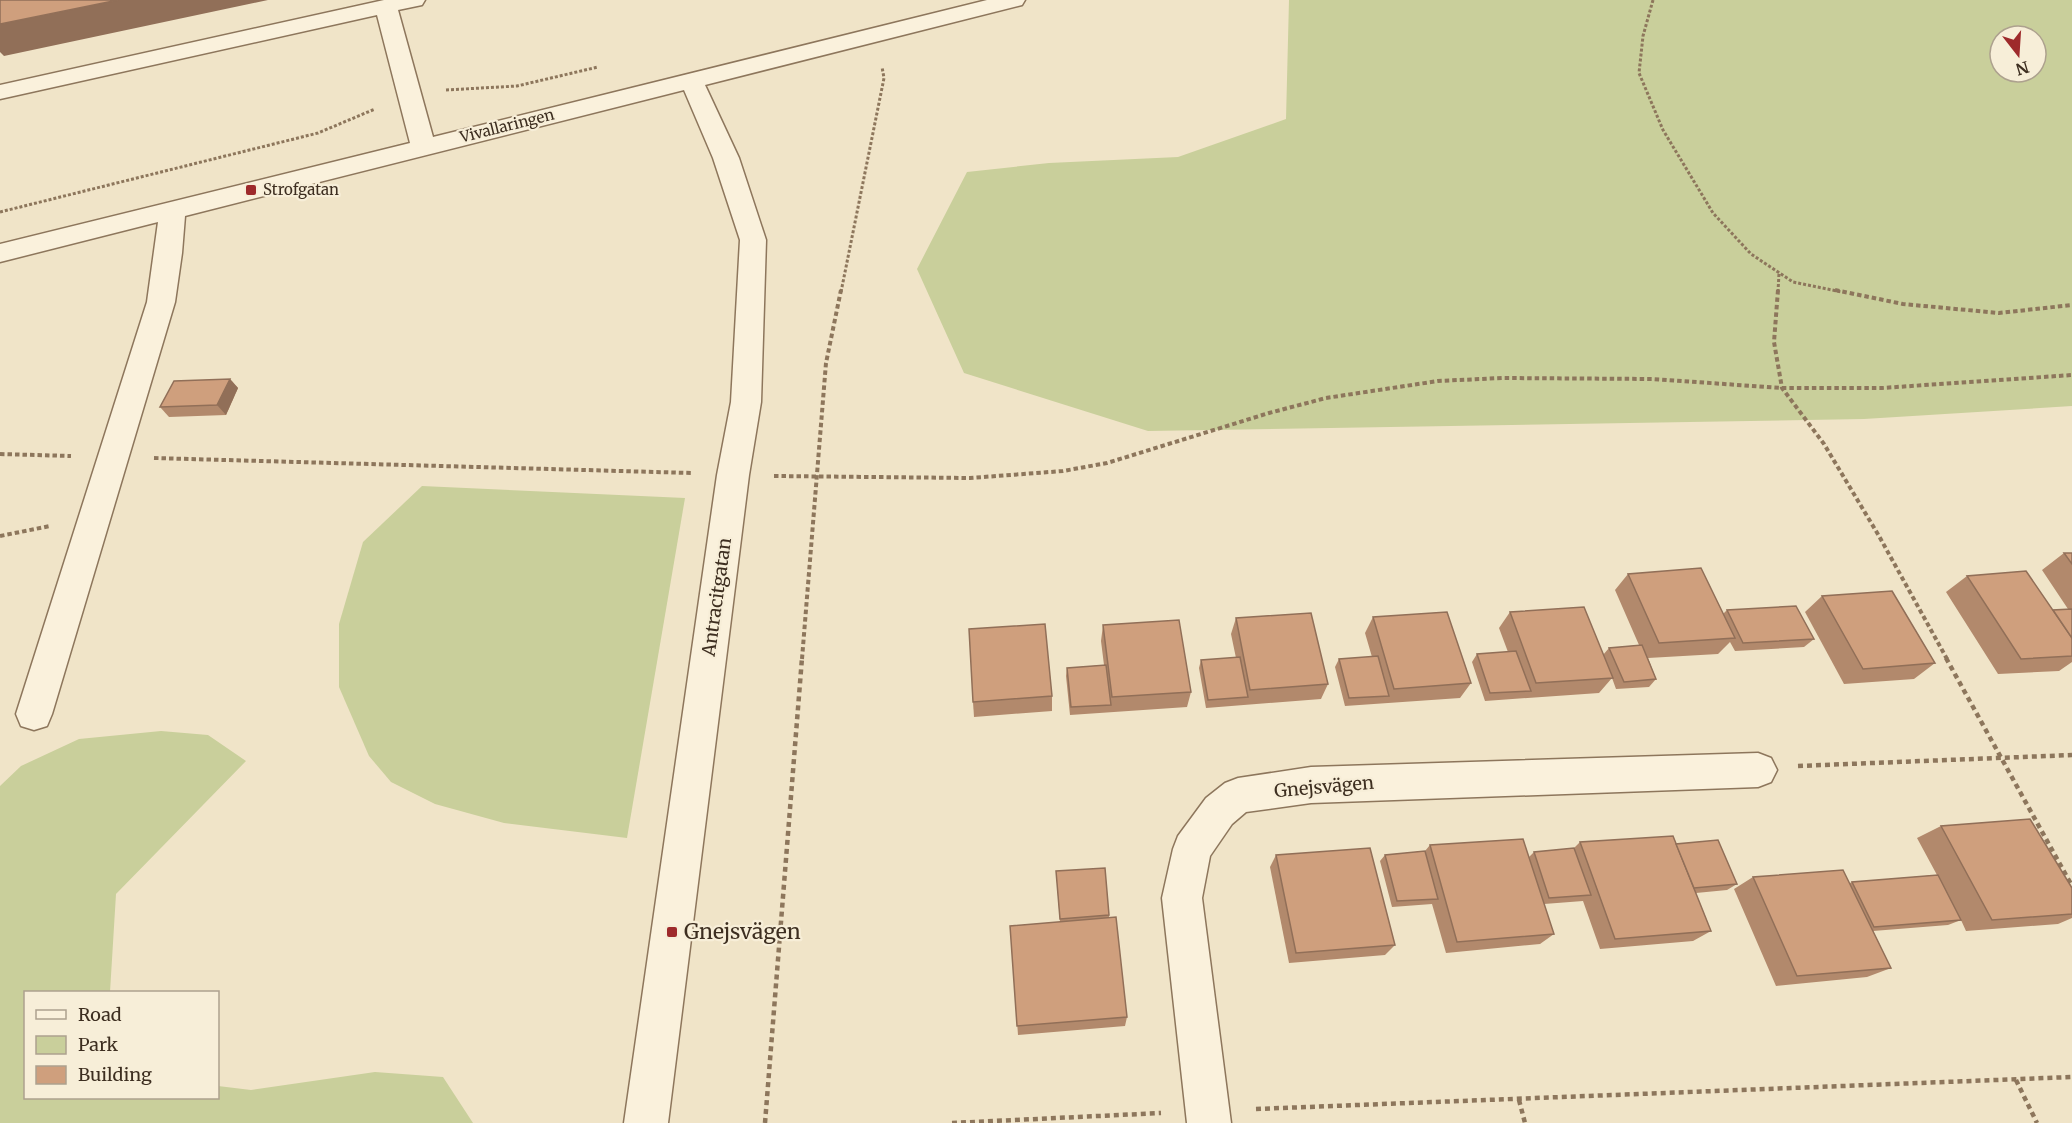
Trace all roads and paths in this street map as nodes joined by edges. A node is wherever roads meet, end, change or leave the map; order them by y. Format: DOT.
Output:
graph roads {
  1 [pos="414,0"];
  2 [pos="1014,0"];
  3 [pos="1653,0"];
  4 [pos="386,6"];
  5 [pos="871,36"];
  6 [pos="598,67"];
  7 [pos="691,80"];
  8 [pos="0,92"];
  9 [pos="441,92"];
  10 [pos="384,107"];
  11 [pos="423,147"];
  12 [pos="172,210"];
  13 [pos="0,212"];
  14 [pos="0,253"];
  15 [pos="1779,273"];
  16 [pos="2072,304"];
  17 [pos="2072,375"];
  18 [pos="1782,388"];
  19 [pos="0,454"];
  20 [pos="113,457"];
  21 [pos="693,473"];
  22 [pos="771,476"];
  23 [pos="816,477"];
  24 [pos="34,714"];
  25 [pos="2072,755"];
  26 [pos="2000,758"];
  27 [pos="1758,770"];
  28 [pos="2072,886"];
  29 [pos="2072,1077"];
  30 [pos="2016,1080"];
  31 [pos="646,1123"];
  32 [pos="765,1123"];
  33 [pos="1209,1123"];
  34 [pos="1525,1123"];
  35 [pos="2037,1123"];
  1 -- 4 [label="street"];
  2 -- 5 [label="street, Vivallaringen"];
  3 -- 15 [label="path"];
  4 -- 8 [label="street"];
  4 -- 11 [label="street"];
  5 -- 7 [label="street, Vivallaringen"];
  5 -- 23 [label="path"];
  6 -- 9 [label="path"];
  7 -- 11 [label="street, Vivallaringen"];
  7 -- 31 [label="street, Antracitgatan"];
  10 -- 13 [label="path"];
  11 -- 12 [label="street, Vivallaringen"];
  12 -- 14 [label="street, Vivallaringen"];
  12 -- 20 [label="street"];
  15 -- 16 [label="path"];
  15 -- 18 [label="path"];
  17 -- 18 [label="path"];
  18 -- 23 [label="path"];
  18 -- 26 [label="path"];
  19 -- 20 [label="path"];
  20 -- 21 [label="path"];
  20 -- 24 [label="street"];
  22 -- 23 [label="path"];
  23 -- 32 [label="path"];
  25 -- 26 [label="path"];
  26 -- 27 [label="path"];
  26 -- 28 [label="path"];
  27 -- 33 [label="street, Gnejsvägen"];
  29 -- 30 [label="path"];
  30 -- 34 [label="path"];
  30 -- 35 [label="path"];
}
